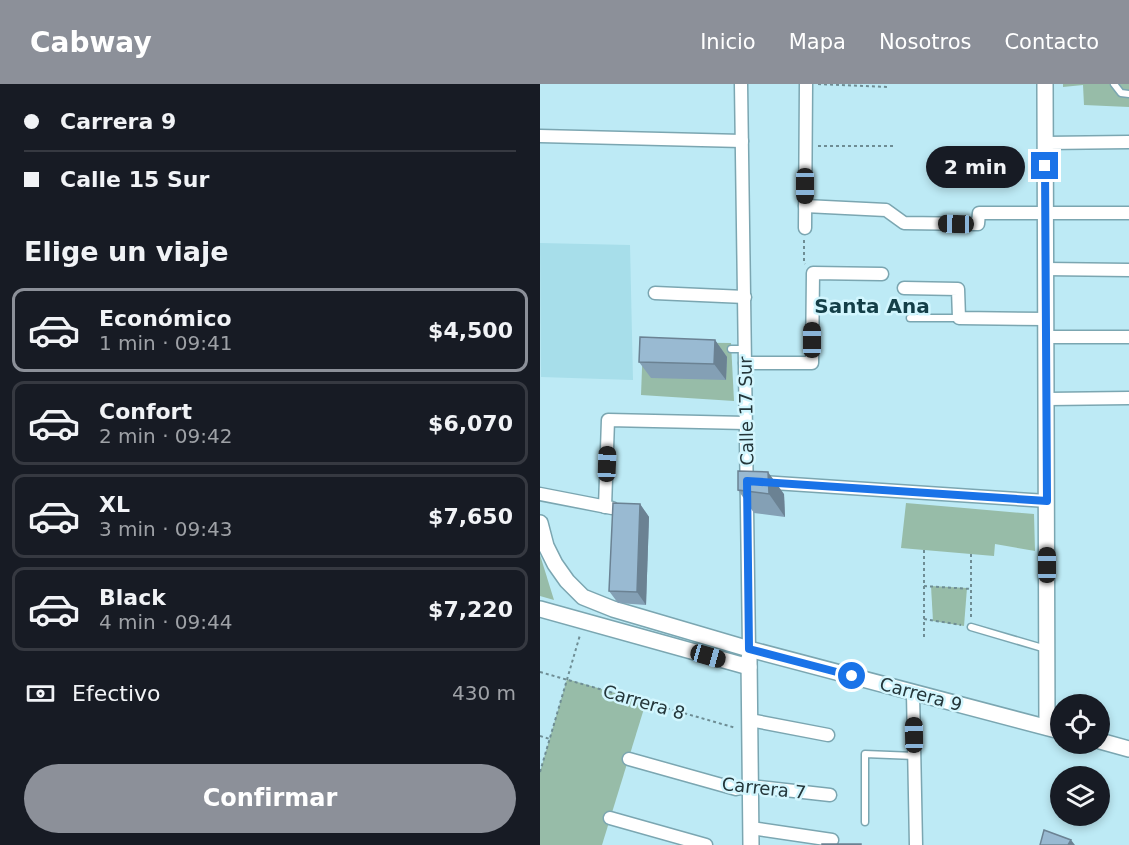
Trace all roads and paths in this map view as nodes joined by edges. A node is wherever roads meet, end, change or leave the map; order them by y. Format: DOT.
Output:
graph roads {
  1 [pos="741,84"];
  2 [pos="808,84"];
  3 [pos="1045,84"];
  4 [pos="1114,84"];
  5 [pos="888,87"];
  6 [pos="1129,94"];
  7 [pos="540,136"];
  8 [pos="742,141"];
  9 [pos="1129,142"];
  10 [pos="1046,143"];
  11 [pos="806,146"];
  12 [pos="894,146"];
  13 [pos="805,206"];
  14 [pos="1129,213"];
  15 [pos="1044,214"];
  16 [pos="805,228"];
  17 [pos="1045,269"];
  18 [pos="1129,270"];
  19 [pos="813,273"];
  20 [pos="882,274"];
  21 [pos="904,288"];
  22 [pos="655,293"];
  23 [pos="744,297"];
  24 [pos="910,318"];
  25 [pos="959,318"];
  26 [pos="1046,319"];
  27 [pos="1046,337"];
  28 [pos="1129,337"];
  29 [pos="731,349"];
  30 [pos="746,349"];
  31 [pos="745,363"];
  32 [pos="1129,398"];
  33 [pos="1048,399"];
  34 [pos="746,423"];
  35 [pos="747,481"];
  36 [pos="540,494"];
  37 [pos="1047,501"];
  38 [pos="605,507"];
  39 [pos="623,510"];
  40 [pos="540,523"];
  41 [pos="924,550"];
  42 [pos="971,554"];
  43 [pos="924,585"];
  44 [pos="971,589"];
  45 [pos="540,609"];
  46 [pos="924,619"];
  47 [pos="584,621"];
  48 [pos="971,627"];
  49 [pos="924,637"];
  50 [pos="749,649"];
  51 [pos="1047,650"];
  52 [pos="749,667"];
  53 [pos="540,672"];
  54 [pos="567,679"];
  55 [pos="913,693"];
  56 [pos="1051,694"];
  57 [pos="749,725"];
  58 [pos="1050,728"];
  59 [pos="828,735"];
  60 [pos="540,736"];
  61 [pos="550,739"];
  62 [pos="1110,744"];
  63 [pos="1129,749"];
  64 [pos="915,756"];
  65 [pos="629,759"];
  66 [pos="540,772"];
  67 [pos="750,786"];
  68 [pos="830,795"];
  69 [pos="610,818"];
  70 [pos="865,822"];
  71 [pos="757,829"];
  72 [pos="832,840"];
  73 [pos="706,845"];
  74 [pos="751,845"];
  75 [pos="916,845"];
  1 -- 8 [label="street, Calle 17 Sur"];
  2 -- 5 [label="path"];
  2 -- 11 [label="street"];
  3 -- 10 [label="street"];
  4 -- 6 [label="lane"];
  7 -- 8 [label="street"];
  8 -- 23 [label="street, Calle 17 Sur"];
  9 -- 10 [label="street"];
  10 -- 15 [label="street"];
  11 -- 12 [label="path"];
  11 -- 13 [label="street"];
  13 -- 15 [label="street"];
  13 -- 16 [label="street"];
  14 -- 15 [label="street"];
  15 -- 17 [label="street"];
  16 -- 19 [label="path"];
  17 -- 18 [label="street"];
  17 -- 26 [label="street"];
  19 -- 20 [label="street"];
  19 -- 31 [label="street"];
  21 -- 25 [label="street"];
  22 -- 23 [label="street"];
  23 -- 30 [label="street, Calle 17 Sur"];
  24 -- 25 [label="lane"];
  25 -- 26 [label="street"];
  26 -- 27 [label="street"];
  27 -- 28 [label="street"];
  27 -- 33 [label="street"];
  29 -- 30 [label="lane"];
  30 -- 31 [label="street, Calle 17 Sur"];
  31 -- 34 [label="street, Calle 17 Sur"];
  32 -- 33 [label="street"];
  33 -- 37 [label="street"];
  34 -- 35 [label="street, Calle 17 Sur"];
  34 -- 38 [label="street"];
  35 -- 37 [label="street"];
  35 -- 50 [label="street, Calle 17 Sur"];
  36 -- 38 [label="street"];
  37 -- 51 [label="street"];
  38 -- 39 [label="street"];
  40 -- 50 [label="street, Carrera 9"];
  41 -- 43 [label="path"];
  42 -- 44 [label="path"];
  43 -- 44 [label="path"];
  43 -- 46 [label="path"];
  44 -- 48 [label="path"];
  45 -- 47 [label="street"];
  46 -- 48 [label="path"];
  46 -- 49 [label="path"];
  47 -- 52 [label="street"];
  47 -- 54 [label="path"];
  48 -- 51 [label="lane"];
  50 -- 52 [label="street, Calle 17 Sur"];
  50 -- 55 [label="street, Carrera 9"];
  51 -- 56 [label="street"];
  52 -- 57 [label="street, Calle 17 Sur"];
  53 -- 54 [label="path, Carrera 8"];
  54 -- 57 [label="path, Carrera 8"];
  54 -- 61 [label="path"];
  55 -- 58 [label="street, Carrera 9"];
  55 -- 64 [label="street"];
  57 -- 59 [label="street"];
  57 -- 67 [label="street, Calle 17 Sur"];
  60 -- 61 [label="path"];
  61 -- 66 [label="path"];
  62 -- 63 [label="street"];
  64 -- 70 [label="lane"];
  64 -- 75 [label="street"];
  65 -- 67 [label="street, Carrera 7"];
  67 -- 68 [label="street, Carrera 7"];
  67 -- 71 [label="street, Calle 17 Sur"];
  69 -- 73 [label="street"];
  71 -- 72 [label="street"];
  71 -- 74 [label="street, Calle 17 Sur"];
}
